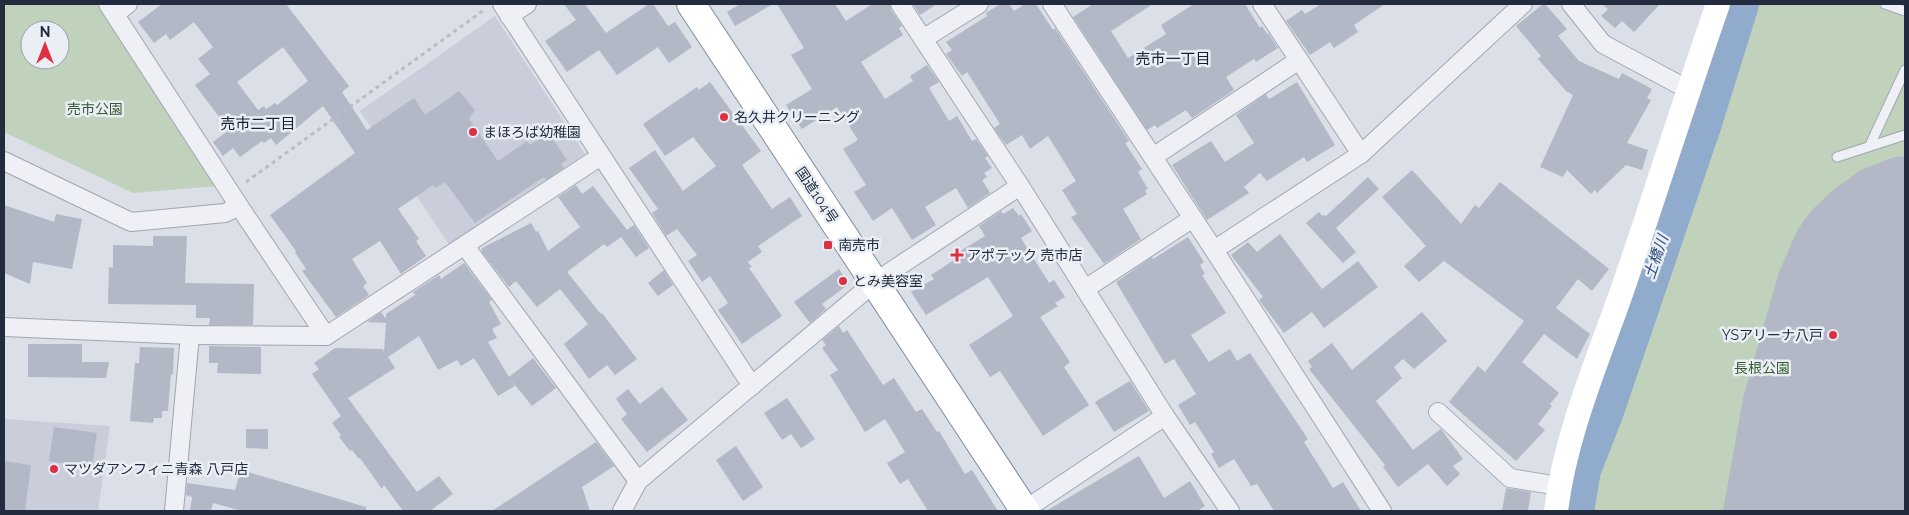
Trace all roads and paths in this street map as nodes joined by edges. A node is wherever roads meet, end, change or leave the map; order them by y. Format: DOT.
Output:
graph roads {
  1 [pos="527,4"];
  2 [pos="691,4"];
  3 [pos="900,4"];
  4 [pos="979,4"];
  5 [pos="1052,4"];
  6 [pos="1262,4"];
  7 [pos="1523,4"];
  8 [pos="1572,4"];
  9 [pos="1718,4"];
  10 [pos="1885,4"];
  11 [pos="117,7"];
  12 [pos="499,10"];
  13 [pos="1905,11"];
  14 [pos="923,39"];
  15 [pos="1299,60"];
  16 [pos="1905,70"];
  17 [pos="1689,90"];
  18 [pos="1905,135"];
  19 [pos="1870,145"];
  20 [pos="1361,154"];
  21 [pos="601,156"];
  22 [pos="1153,157"];
  23 [pos="1837,157"];
  24 [pos="4,161"];
  25 [pos="1020,186"];
  26 [pos="235,200"];
  27 [pos="1193,218"];
  28 [pos="465,246"];
  29 [pos="1214,250"];
  30 [pos="876,282"];
  31 [pos="1085,289"];
  32 [pos="4,328"];
  33 [pos="190,335"];
  34 [pos="326,336"];
  35 [pos="752,386"];
  36 [pos="1438,412"];
  37 [pos="1165,416"];
  38 [pos="638,481"];
  39 [pos="1559,486"];
  40 [pos="174,511"];
  41 [pos="622,511"];
  42 [pos="1024,511"];
  43 [pos="1230,511"];
  44 [pos="1382,511"];
  45 [pos="1556,511"];
  1 -- 12 [label="street"];
  2 -- 30 [label="highway, 国道104号"];
  3 -- 14 [label="street"];
  4 -- 14 [label="street"];
  5 -- 22 [label="street"];
  6 -- 15 [label="street"];
  7 -- 20 [label="street"];
  8 -- 17 [label="street"];
  9 -- 17 [label="street"];
  10 -- 13 [label="lane"];
  11 -- 26 [label="street"];
  12 -- 21 [label="street"];
  12 -- 26 [label="path"];
  14 -- 25 [label="street"];
  15 -- 20 [label="street"];
  15 -- 22 [label="street"];
  16 -- 19 [label="lane"];
  17 -- 39 [label="street"];
  18 -- 19 [label="lane"];
  19 -- 23 [label="lane"];
  20 -- 29 [label="street"];
  21 -- 28 [label="street"];
  21 -- 35 [label="street"];
  22 -- 27 [label="street"];
  24 -- 26 [label="street"];
  25 -- 30 [label="street"];
  25 -- 31 [label="street"];
  26 -- 34 [label="street"];
  27 -- 29 [label="street"];
  27 -- 31 [label="street"];
  28 -- 34 [label="street"];
  28 -- 38 [label="street"];
  29 -- 44 [label="street"];
  30 -- 35 [label="street"];
  30 -- 42 [label="highway, 国道104号"];
  31 -- 37 [label="street"];
  32 -- 33 [label="street"];
  33 -- 34 [label="street"];
  33 -- 40 [label="street"];
  35 -- 38 [label="street"];
  36 -- 39 [label="street"];
  37 -- 42 [label="street"];
  37 -- 43 [label="street"];
  38 -- 41 [label="street"];
  39 -- 45 [label="street"];
}
